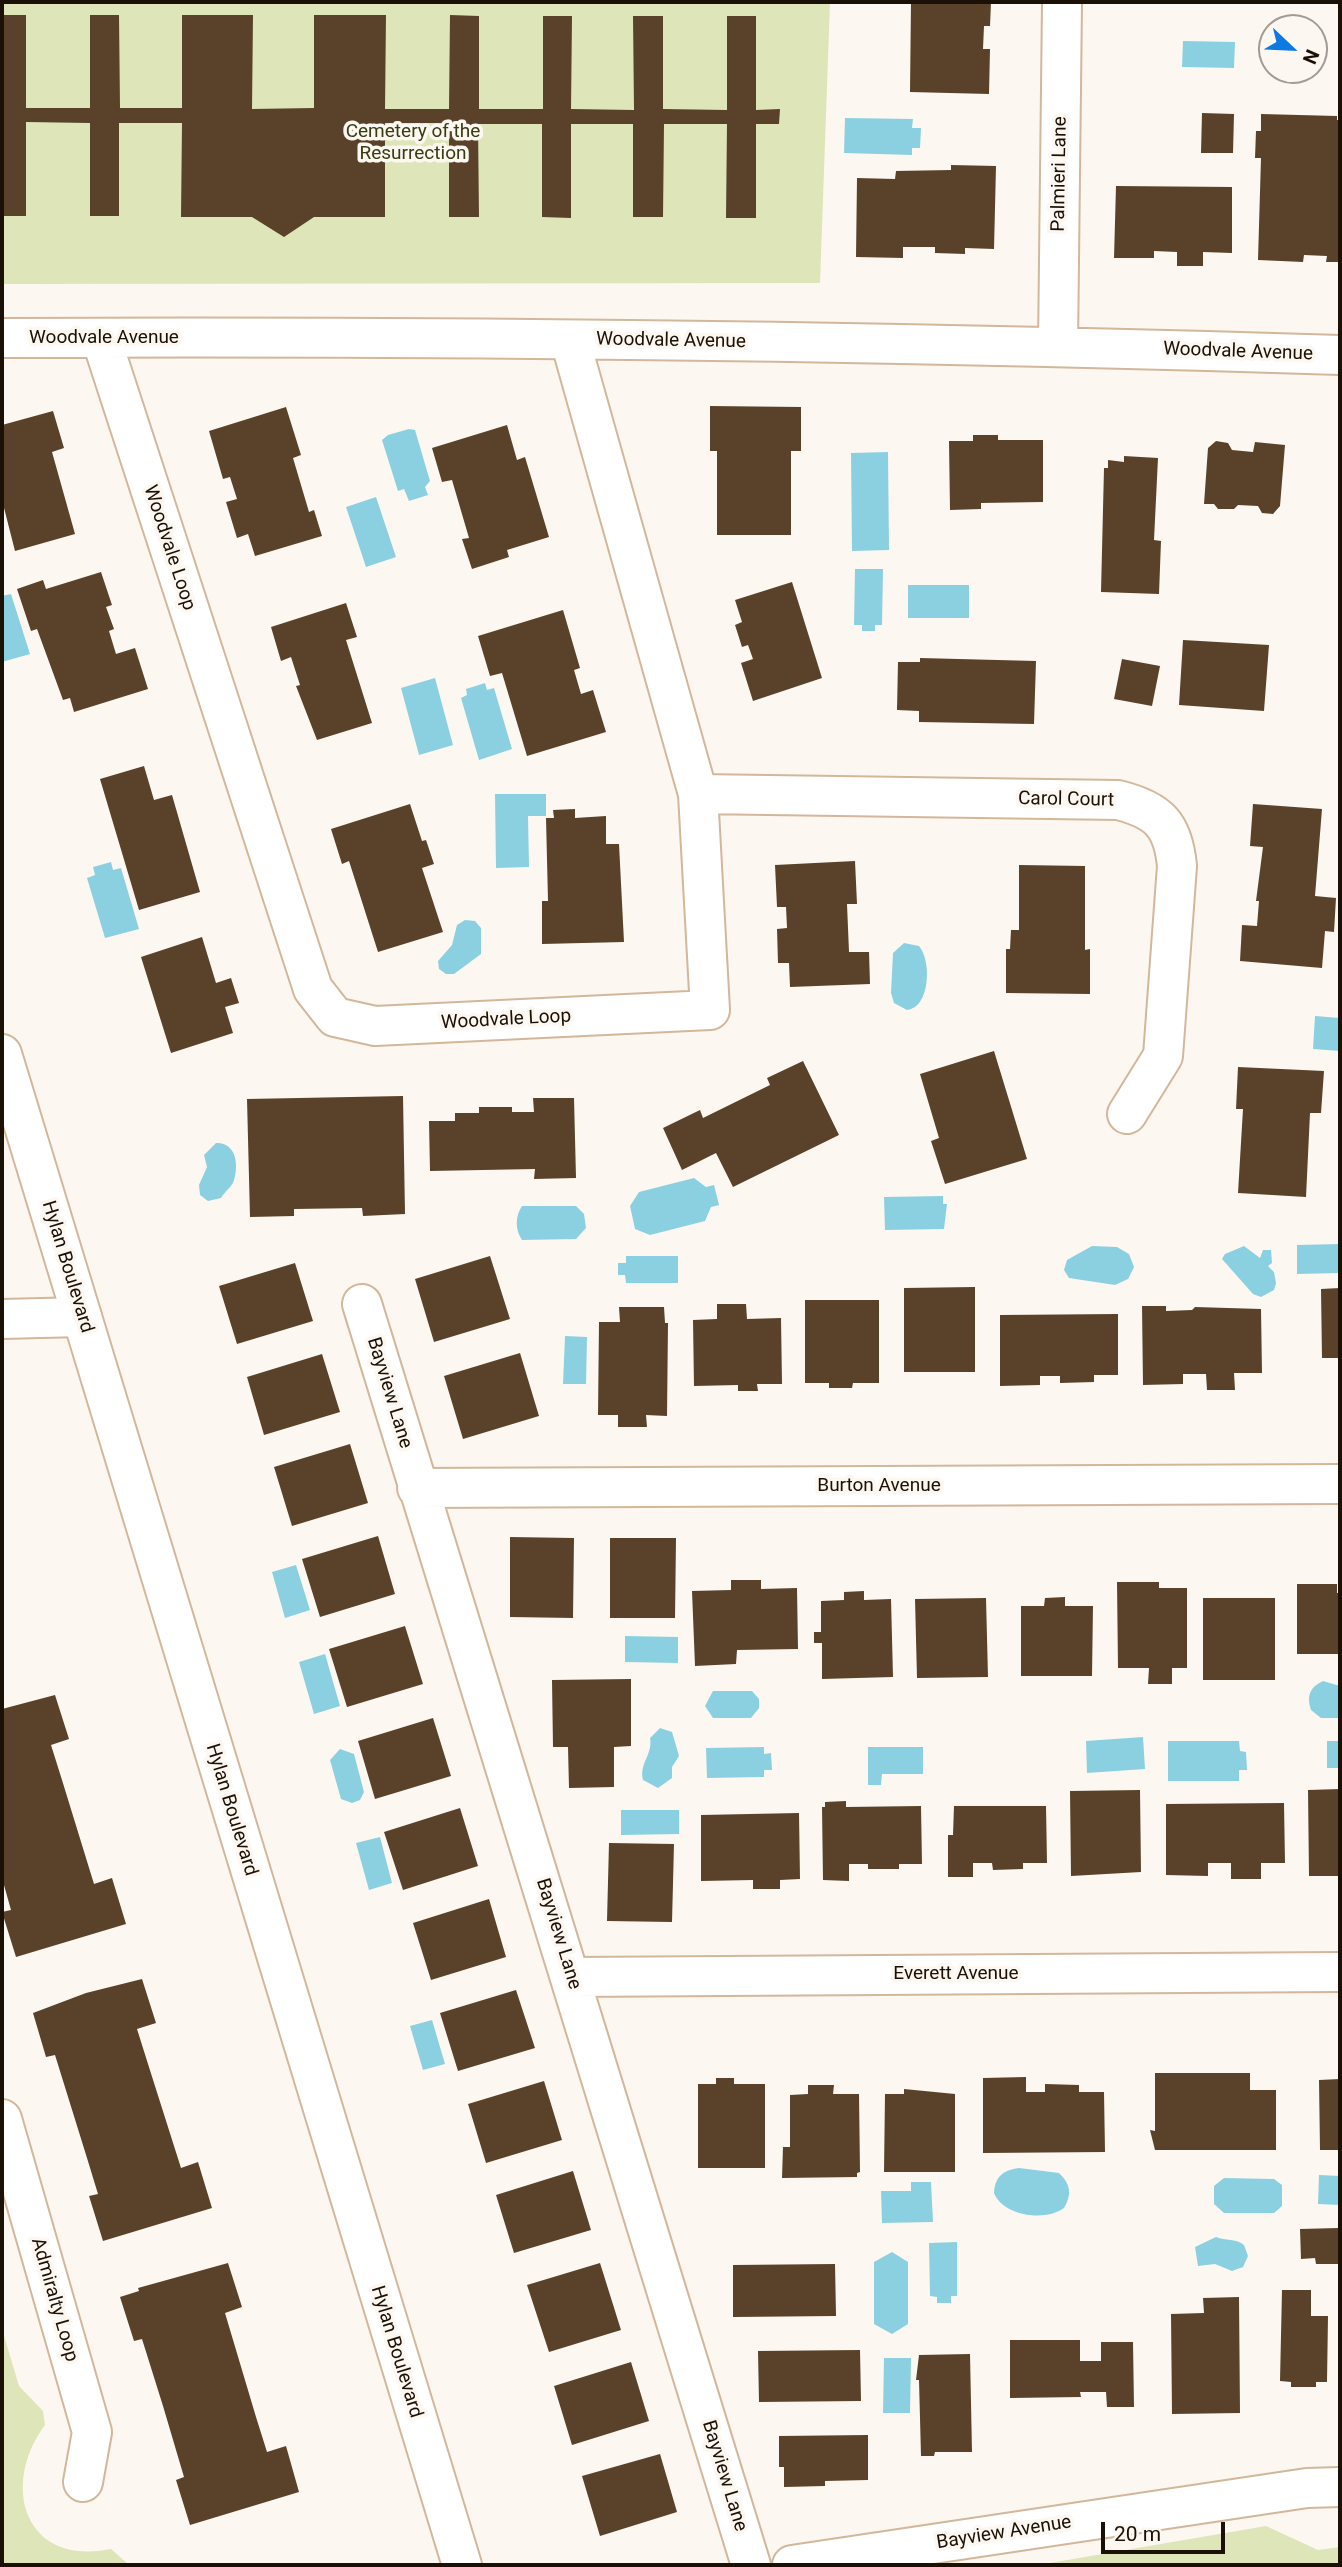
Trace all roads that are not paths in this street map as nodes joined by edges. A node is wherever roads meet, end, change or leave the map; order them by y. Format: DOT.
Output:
graph roads {
  1 [pos="1062,2"];
  2 [pos="2,338"];
  3 [pos="101,338"];
  4 [pos="570,340"];
  5 [pos="1058,346"];
  6 [pos="1340,355"];
  7 [pos="698,794"];
  8 [pos="2,1054"];
  9 [pos="1127,1114"];
  10 [pos="362,1304"];
  11 [pos="82,1317"];
  12 [pos="2,1319"];
  13 [pos="1340,1484"];
  14 [pos="417,1488"];
  15 [pos="1340,1972"];
  16 [pos="572,1977"];
  17 [pos="2,2119"];
  18 [pos="83,2482"];
  19 [pos="1340,2487"];
  20 [pos="462,2565"];
  21 [pos="751,2565"];
  22 [pos="792,2565"];
  1 -- 5 [label="street, Palmieri Lane"];
  2 -- 3 [label="street, Woodvale Avenue"];
  3 -- 4 [label="street, Woodvale Avenue"];
  3 -- 7 [label="street, Woodvale Loop"];
  4 -- 5 [label="street, Woodvale Avenue"];
  4 -- 7 [label="street, Woodvale Loop"];
  5 -- 6 [label="street, Woodvale Avenue"];
  7 -- 9 [label="street, Carol Court"];
  8 -- 11 [label="street, Hylan Boulevard"];
  10 -- 14 [label="street, Bayview Lane"];
  11 -- 12 [label="street"];
  11 -- 20 [label="street, Hylan Boulevard"];
  13 -- 14 [label="street, Burton Avenue"];
  14 -- 16 [label="street, Bayview Lane"];
  15 -- 16 [label="street, Everett Avenue"];
  16 -- 21 [label="street, Bayview Lane"];
  17 -- 18 [label="street, Admiralty Loop"];
  19 -- 22 [label="street, Bayview Avenue"];
}
